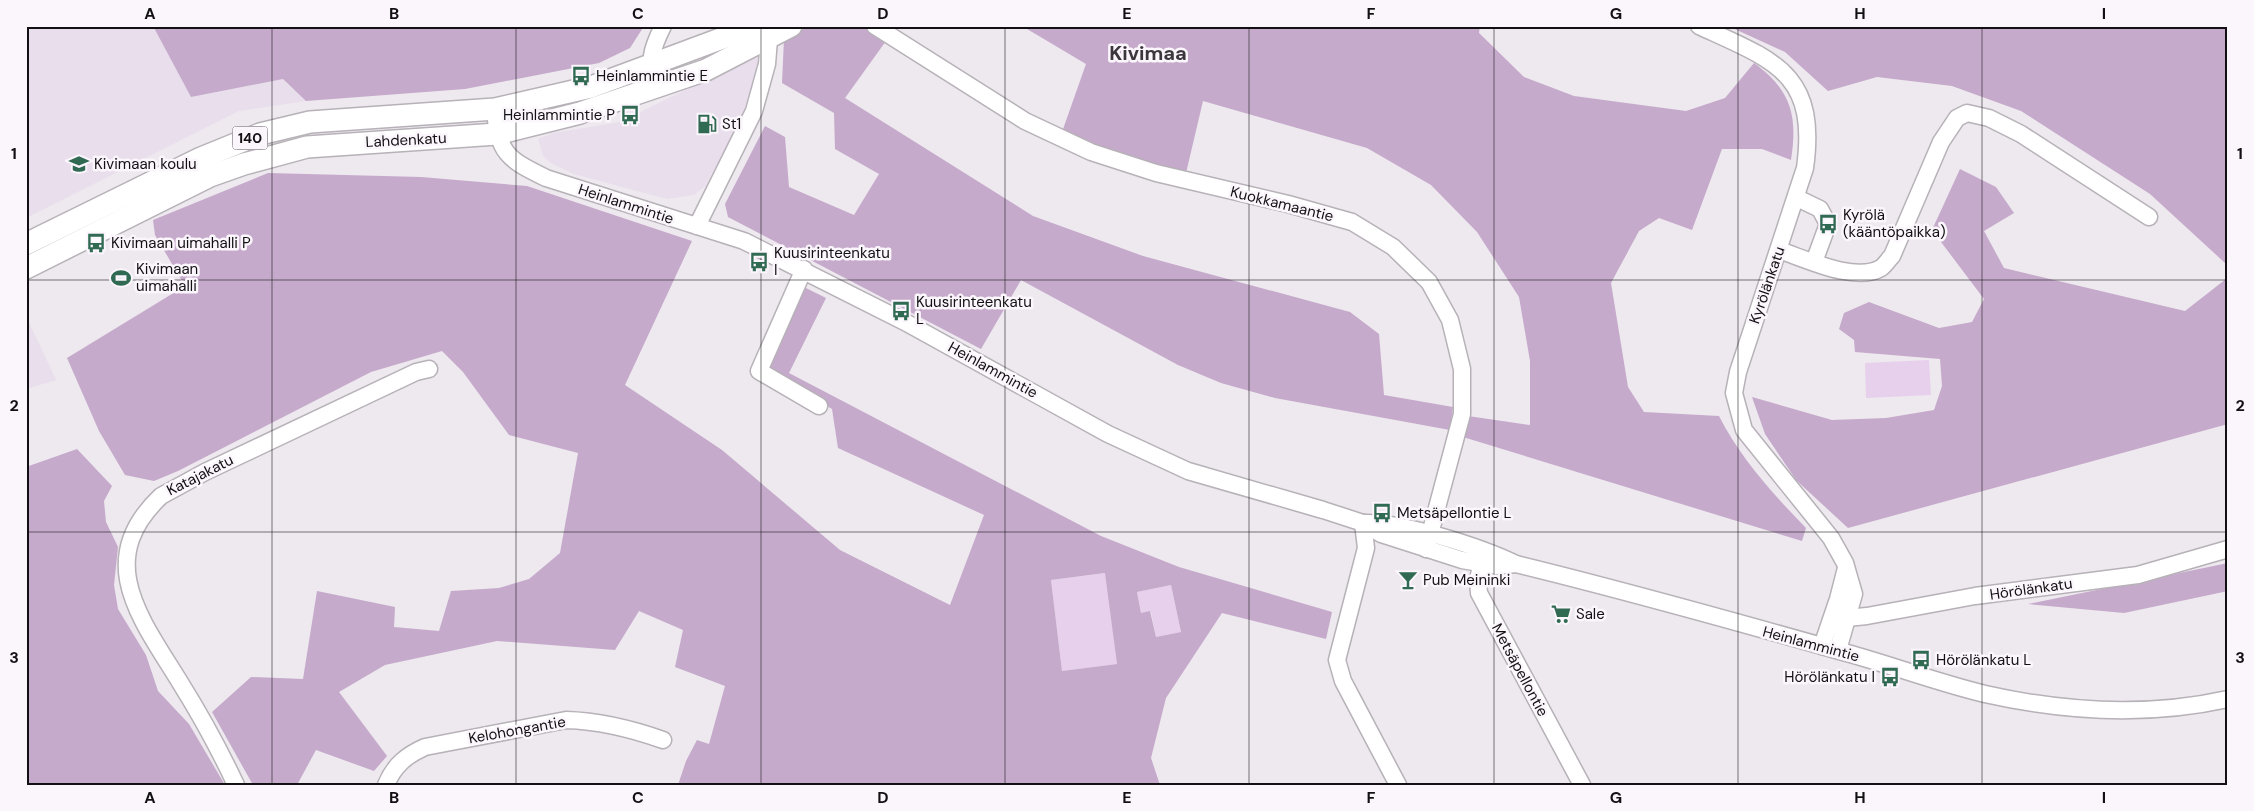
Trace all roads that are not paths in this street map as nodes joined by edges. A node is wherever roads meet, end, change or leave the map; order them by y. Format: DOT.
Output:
graph roads {
  1 [pos="663,26"];
  2 [pos="791,26"];
  3 [pos="875,26"];
  4 [pos="1699,26"];
  5 [pos="762,32"];
  6 [pos="653,77"];
  7 [pos="495,109"];
  8 [pos="497,134"];
  9 [pos="1797,198"];
  10 [pos="2148,218"];
  11 [pos="697,226"];
  12 [pos="26,244"];
  13 [pos="1779,250"];
  14 [pos="1814,262"];
  15 [pos="26,268"];
  16 [pos="804,270"];
  17 [pos="429,369"];
  18 [pos="819,406"];
  19 [pos="1363,523"];
  20 [pos="1428,542"];
  21 [pos="2228,548"];
  22 [pos="1482,558"];
  23 [pos="1840,617"];
  24 [pos="1830,648"];
  25 [pos="2228,699"];
  26 [pos="663,740"];
  27 [pos="236,785"];
  28 [pos="386,785"];
  29 [pos="1398,785"];
  30 [pos="1582,785"];
  1 -- 6 [label="street"];
  2 -- 5 [label="main road, Lahdenkatu / 140"];
  3 -- 20 [label="street, Kuokkamaantie"];
  4 -- 9 [label="street, Kyrölänkatu"];
  5 -- 6 [label="main road, Lahdenkatu / 140"];
  5 -- 11 [label="street"];
  6 -- 7 [label="main road, Lahdenkatu / 140"];
  6 -- 8 [label="main road, Lahdenkatu / 140"];
  7 -- 8 [label="street, Heinlammintie"];
  7 -- 12 [label="main road, Lahdenkatu / 140"];
  8 -- 11 [label="street, Heinlammintie"];
  8 -- 15 [label="main road, Lahdenkatu / 140"];
  9 -- 13 [label="street, Kyrölänkatu"];
  9 -- 14 [label="street"];
  10 -- 14 [label="street"];
  11 -- 16 [label="street, Heinlammintie"];
  13 -- 14 [label="street"];
  13 -- 23 [label="street, Kyrölänkatu"];
  16 -- 18 [label="street"];
  16 -- 19 [label="street, Heinlammintie"];
  17 -- 27 [label="street, Katajakatu"];
  19 -- 20 [label="street, Heinlammintie"];
  19 -- 29 [label="street"];
  20 -- 22 [label="street, Heinlammintie"];
  21 -- 23 [label="street, Hörölänkatu"];
  22 -- 24 [label="street, Heinlammintie"];
  22 -- 30 [label="street, Metsäpellontie"];
  23 -- 24 [label="street, Kyrölänkatu"];
  24 -- 25 [label="street, Heinlammintie"];
  26 -- 28 [label="street, Kelohongantie"];
}
